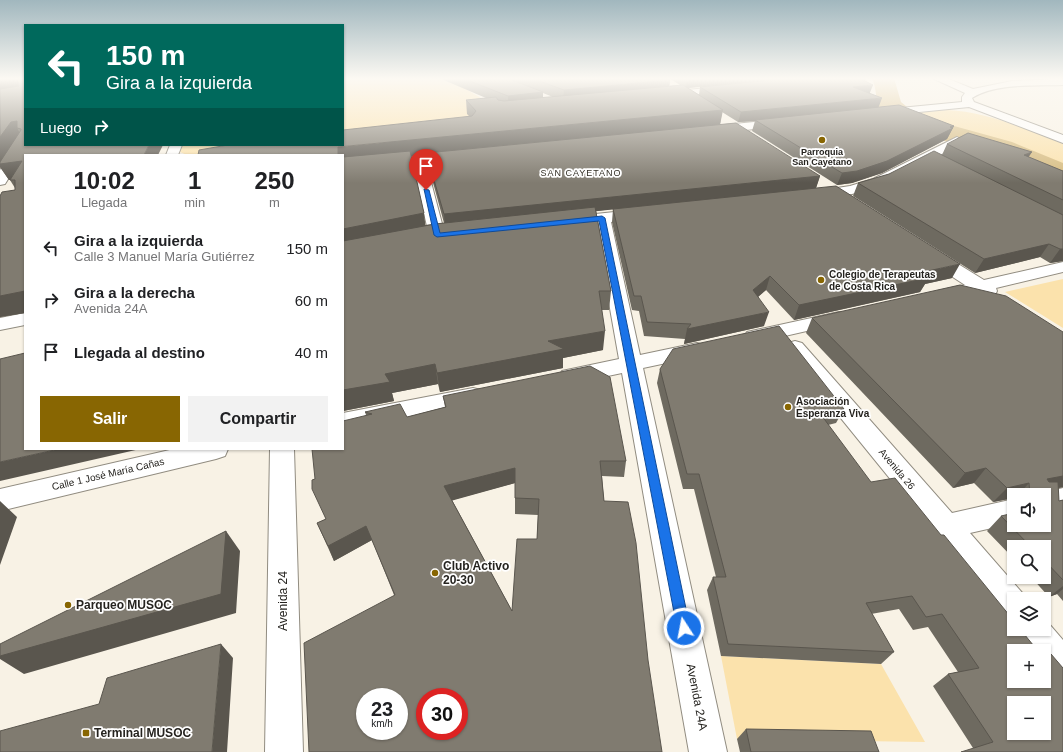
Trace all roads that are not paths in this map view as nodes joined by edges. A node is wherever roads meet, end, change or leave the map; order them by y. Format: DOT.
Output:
graph roads {
  1 [pos="877,113"];
  2 [pos="1004,113"];
  3 [pos="867,114"];
  4 [pos="716,115"];
  5 [pos="798,121"];
  6 [pos="736,128"];
  7 [pos="705,131"];
  8 [pos="1063,132"];
  9 [pos="1048,133"];
  10 [pos="1063,139"];
  11 [pos="756,141"];
  12 [pos="957,141"];
  13 [pos="24,143"];
  14 [pos="467,156"];
  15 [pos="928,156"];
  16 [pos="419,160"];
  17 [pos="942,163"];
  18 [pos="344,168"];
  19 [pos="816,180"];
  20 [pos="0,181"];
  21 [pos="836,193"];
  22 [pos="805,196"];
  23 [pos="856,206"];
  24 [pos="656,212"];
  25 [pos="602,218"];
  26 [pos="555,223"];
  27 [pos="452,234"];
  28 [pos="437,235"];
  29 [pos="421,238"];
  30 [pos="921,248"];
  31 [pos="1063,267"];
  32 [pos="981,286"];
  33 [pos="927,299"];
  34 [pos="1000,299"];
  35 [pos="858,314"];
  36 [pos="24,319"];
  37 [pos="0,324"];
  38 [pos="781,331"];
  39 [pos="736,341"];
  40 [pos="714,346"];
  41 [pos="631,364"];
  42 [pos="553,380"];
  43 [pos="491,392"];
  44 [pos="344,422"];
  45 [pos="212,450"];
  46 [pos="282,450"];
  47 [pos="1063,499"];
  48 [pos="0,500"];
  49 [pos="1051,502"];
  50 [pos="1007,512"];
  51 [pos="946,527"];
  52 [pos="1007,599"];
  53 [pos="1038,636"];
  54 [pos="1063,665"];
  55 [pos="284,752"];
  56 [pos="708,752"];
  1 -- 3 [label="street"];
  2 -- 9 [label="street"];
  4 -- 6 [label="street"];
  5 -- 6 [label="street"];
  6 -- 7 [label="street"];
  6 -- 11 [label="street"];
  8 -- 9 [label="street"];
  9 -- 10 [label="street"];
  12 -- 15 [label="street"];
  13 -- 20 [label="street"];
  14 -- 16 [label="street"];
  15 -- 17 [label="street"];
  15 -- 21 [label="street"];
  16 -- 18 [label="street"];
  16 -- 28 [label="street"];
  19 -- 21 [label="street"];
  21 -- 22 [label="street"];
  21 -- 23 [label="street"];
  24 -- 25 [label="street"];
  25 -- 26 [label="street"];
  25 -- 41 [label="street, Avenida 24A"];
  27 -- 28 [label="street"];
  28 -- 29 [label="street"];
  30 -- 32 [label="street"];
  31 -- 32 [label="street"];
  32 -- 33 [label="street"];
  32 -- 34 [label="street"];
  35 -- 38 [label="street"];
  36 -- 37 [label="street"];
  38 -- 39 [label="street"];
  38 -- 51 [label="street, Avenida 26"];
  40 -- 41 [label="street"];
  41 -- 42 [label="street"];
  41 -- 56 [label="street, Avenida 24A"];
  43 -- 44 [label="street"];
  45 -- 48 [label="street, Calle 1 José María Cañas"];
  46 -- 55 [label="street, Avenida 24"];
  47 -- 49 [label="street"];
  50 -- 51 [label="street"];
  51 -- 52 [label="street, Avenida 26"];
  53 -- 54 [label="street"];
}
